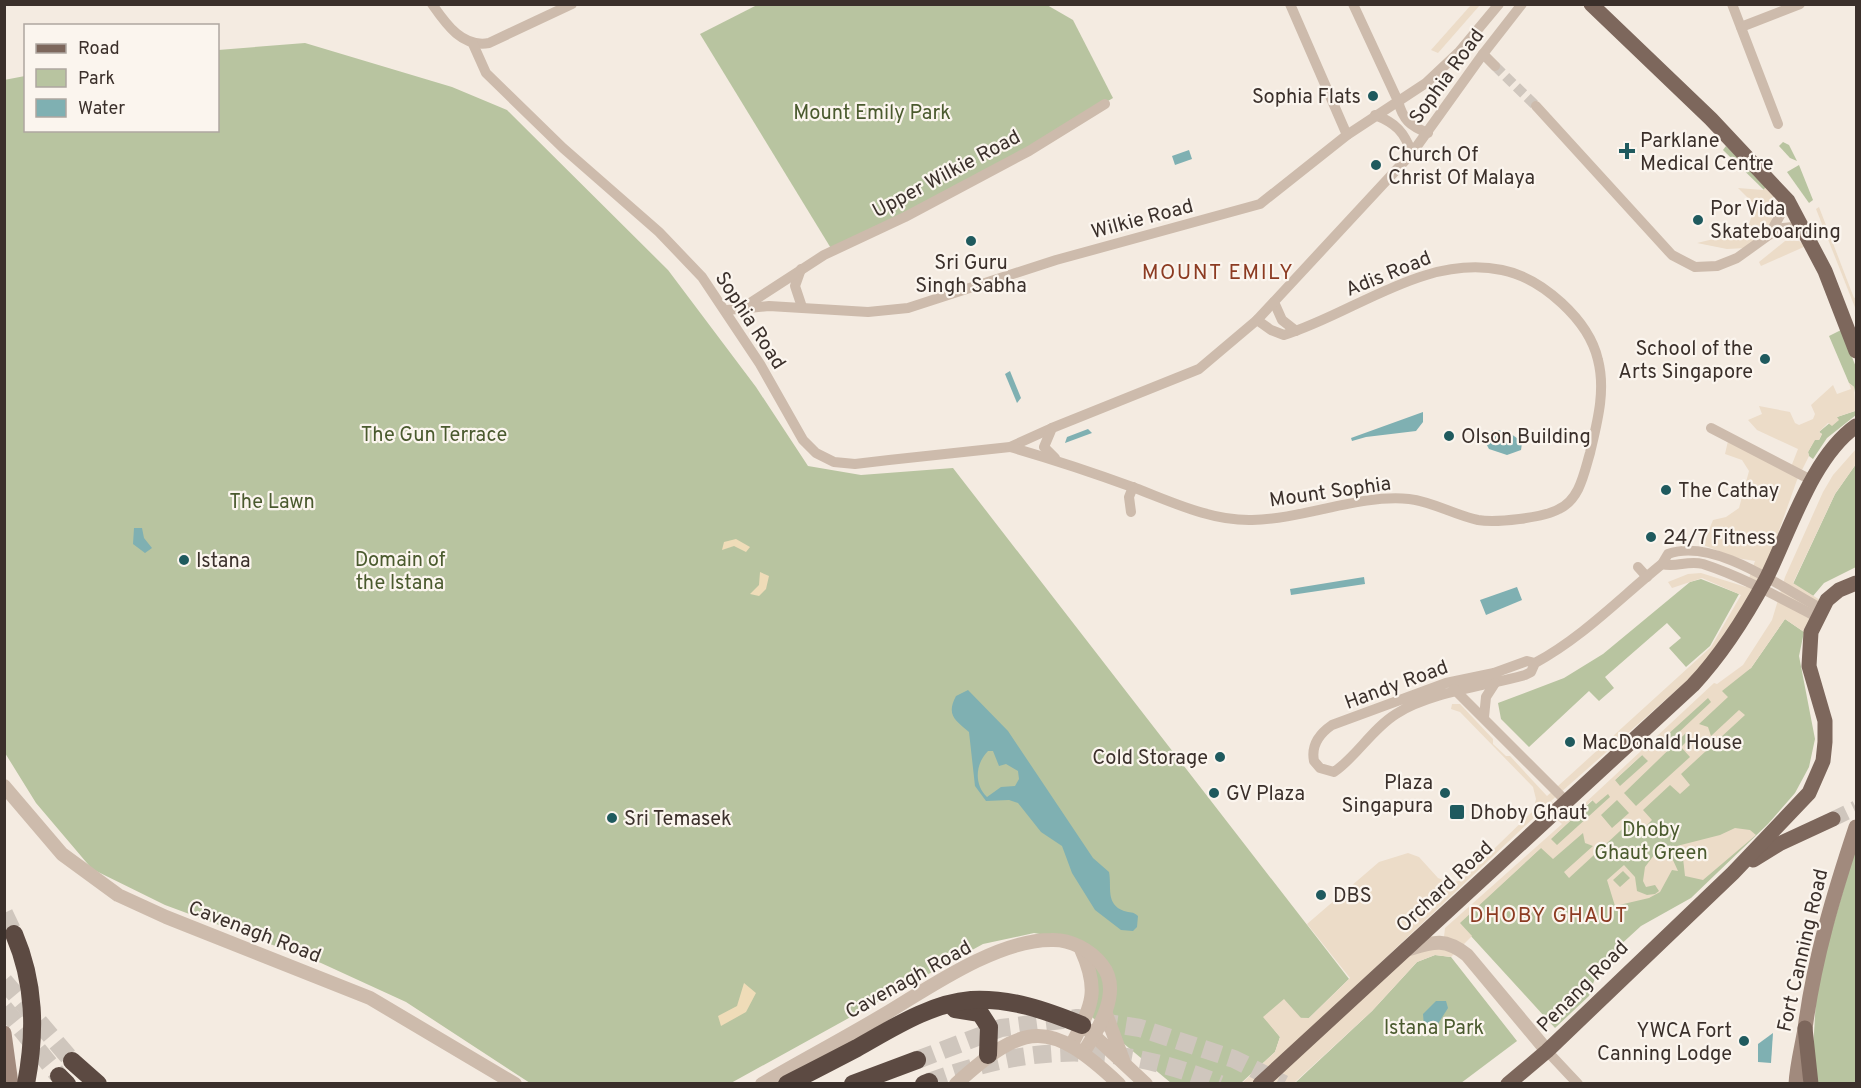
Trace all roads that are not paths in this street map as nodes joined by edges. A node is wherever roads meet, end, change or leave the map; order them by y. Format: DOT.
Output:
graph roads {
  1 [pos="432,4"];
  2 [pos="572,4"];
  3 [pos="1290,4"];
  4 [pos="1353,4"];
  5 [pos="1499,4"];
  6 [pos="1522,4"];
  7 [pos="1591,4"];
  8 [pos="1732,4"];
  9 [pos="1800,4"];
  10 [pos="1742,27"];
  11 [pos="473,44"];
  12 [pos="1483,54"];
  13 [pos="1495,66"];
  14 [pos="1398,101"];
  15 [pos="1105,104"];
  16 [pos="1536,106"];
  17 [pos="1375,114"];
  18 [pos="1778,124"];
  19 [pos="1428,133"];
  20 [pos="1347,135"];
  21 [pos="1412,153"];
  22 [pos="1788,201"];
  23 [pos="1803,226"];
  24 [pos="1773,229"];
  25 [pos="802,269"];
  26 [pos="1274,302"];
  27 [pos="744,307"];
  28 [pos="802,307"];
  29 [pos="727,310"];
  30 [pos="1257,320"];
  31 [pos="1296,331"];
  32 [pos="1857,351"];
  33 [pos="1057,426"];
  34 [pos="1857,426"];
  35 [pos="1711,428"];
  36 [pos="1010,447"];
  37 [pos="1060,462"];
  38 [pos="1813,481"];
  39 [pos="1132,487"];
  40 [pos="1570,500"];
  41 [pos="1131,512"];
  42 [pos="1638,567"];
  43 [pos="1647,577"];
  44 [pos="1763,583"];
  45 [pos="1857,583"];
  46 [pos="1820,613"];
  47 [pos="1534,663"];
  48 [pos="1446,682"];
  49 [pos="1495,683"];
  50 [pos="1458,692"];
  51 [pos="1484,717"];
  52 [pos="4,786"];
  53 [pos="1566,801"];
  54 [pos="1833,819"];
  55 [pos="1857,827"];
  56 [pos="1733,873"];
  57 [pos="14,934"];
  58 [pos="1081,949"];
  59 [pos="1407,950"];
  60 [pos="936,1009"];
  61 [pos="1106,1014"];
  62 [pos="1805,1025"];
  63 [pos="1088,1030"];
  64 [pos="4,1033"];
  65 [pos="1078,1048"];
  66 [pos="1546,1051"];
  67 [pos="988,1055"];
  68 [pos="917,1060"];
  69 [pos="72,1061"];
  70 [pos="1124,1063"];
  71 [pos="11,1083"];
  72 [pos="26,1083"];
  73 [pos="98,1083"];
  74 [pos="515,1083"];
  75 [pos="762,1083"];
  76 [pos="788,1083"];
  77 [pos="853,1083"];
  78 [pos="956,1083"];
  79 [pos="1119,1083"];
  80 [pos="1146,1083"];
  81 [pos="1260,1083"];
  82 [pos="1508,1083"];
  83 [pos="1578,1083"];
  84 [pos="1796,1083"];
  85 [pos="1811,1083"];
  1 -- 11 [label="street"];
  2 -- 11 [label="street"];
  3 -- 20 [label="street"];
  4 -- 14 [label="street"];
  5 -- 14 [label="street, Wilkie Road"];
  6 -- 12 [label="street, Sophia Road"];
  7 -- 22 [label="main road"];
  8 -- 10 [label="street"];
  9 -- 10 [label="street"];
  10 -- 18 [label="street"];
  11 -- 29 [label="street, Sophia Road"];
  12 -- 13 [label="street"];
  12 -- 19 [label="street, Sophia Road"];
  14 -- 17 [label="street, Wilkie Road"];
  14 -- 19 [label="street"];
  15 -- 25 [label="street, Upper Wilkie Road"];
  16 -- 24 [label="street"];
  17 -- 20 [label="street, Wilkie Road"];
  17 -- 21 [label="street"];
  19 -- 21 [label="street, Sophia Road"];
  20 -- 28 [label="street, Wilkie Road"];
  21 -- 26 [label="street, Sophia Road"];
  22 -- 23 [label="main road"];
  22 -- 24 [label="street"];
  23 -- 24 [label="street"];
  23 -- 32 [label="main road"];
  25 -- 27 [label="street, Upper Wilkie Road"];
  25 -- 28 [label="street"];
  26 -- 30 [label="street, Sophia Road"];
  26 -- 31 [label="street"];
  27 -- 28 [label="street, Wilkie Road"];
  27 -- 29 [label="street, Wilkie Road"];
  29 -- 36 [label="street, Sophia Road"];
  30 -- 31 [label="street"];
  30 -- 33 [label="street, Sophia Road"];
  31 -- 40 [label="street, Adis Road"];
  33 -- 36 [label="street, Sophia Road"];
  33 -- 37 [label="street"];
  34 -- 38 [label="main road, Orchard Road"];
  35 -- 38 [label="street"];
  36 -- 37 [label="street, Mount Sophia"];
  37 -- 39 [label="street, Mount Sophia"];
  38 -- 44 [label="main road, Orchard Road"];
  39 -- 40 [label="street, Mount Sophia"];
  39 -- 41 [label="street"];
  42 -- 43 [label="street"];
  43 -- 44 [label="street, Handy Road"];
  43 -- 47 [label="street, Handy Road"];
  44 -- 46 [label="street, Handy Road"];
  44 -- 53 [label="main road, Orchard Road"];
  45 -- 46 [label="main road"];
  46 -- 56 [label="main road, Penang Road"];
  47 -- 48 [label="street, Handy Road"];
  47 -- 49 [label="street, Handy Road"];
  48 -- 50 [label="street"];
  48 -- 50 [label="street, Handy Road"];
  49 -- 50 [label="street, Handy Road"];
  49 -- 51 [label="street"];
  50 -- 51 [label="street"];
  51 -- 53 [label="street"];
  52 -- 74 [label="street, Cavenagh Road"];
  53 -- 59 [label="main road, Orchard Road"];
  54 -- 56 [label="main road"];
  55 -- 62 [label="main road, Fort Canning Road"];
  56 -- 66 [label="main road, Penang Road"];
  57 -- 72 [label="highway"];
  58 -- 61 [label="street, Cavenagh Road"];
  58 -- 63 [label="street, Cavenagh Road"];
  58 -- 75 [label="street, Cavenagh Road"];
  59 -- 66 [label="street"];
  59 -- 81 [label="main road, Orchard Road"];
  60 -- 63 [label="highway"];
  60 -- 67 [label="highway"];
  60 -- 76 [label="highway"];
  61 -- 63 [label="street, Cavenagh Road"];
  61 -- 70 [label="street"];
  62 -- 84 [label="main road, Fort Canning Road"];
  62 -- 85 [label="main road"];
  63 -- 65 [label="street, Cavenagh Road"];
  63 -- 70 [label="street"];
  64 -- 71 [label="main road"];
  65 -- 67 [label="street"];
  65 -- 79 [label="street"];
  66 -- 82 [label="main road, Penang Road"];
  66 -- 83 [label="street"];
  67 -- 78 [label="street"];
  68 -- 77 [label="highway"];
  69 -- 73 [label="highway"];
  70 -- 80 [label="street"];
}
